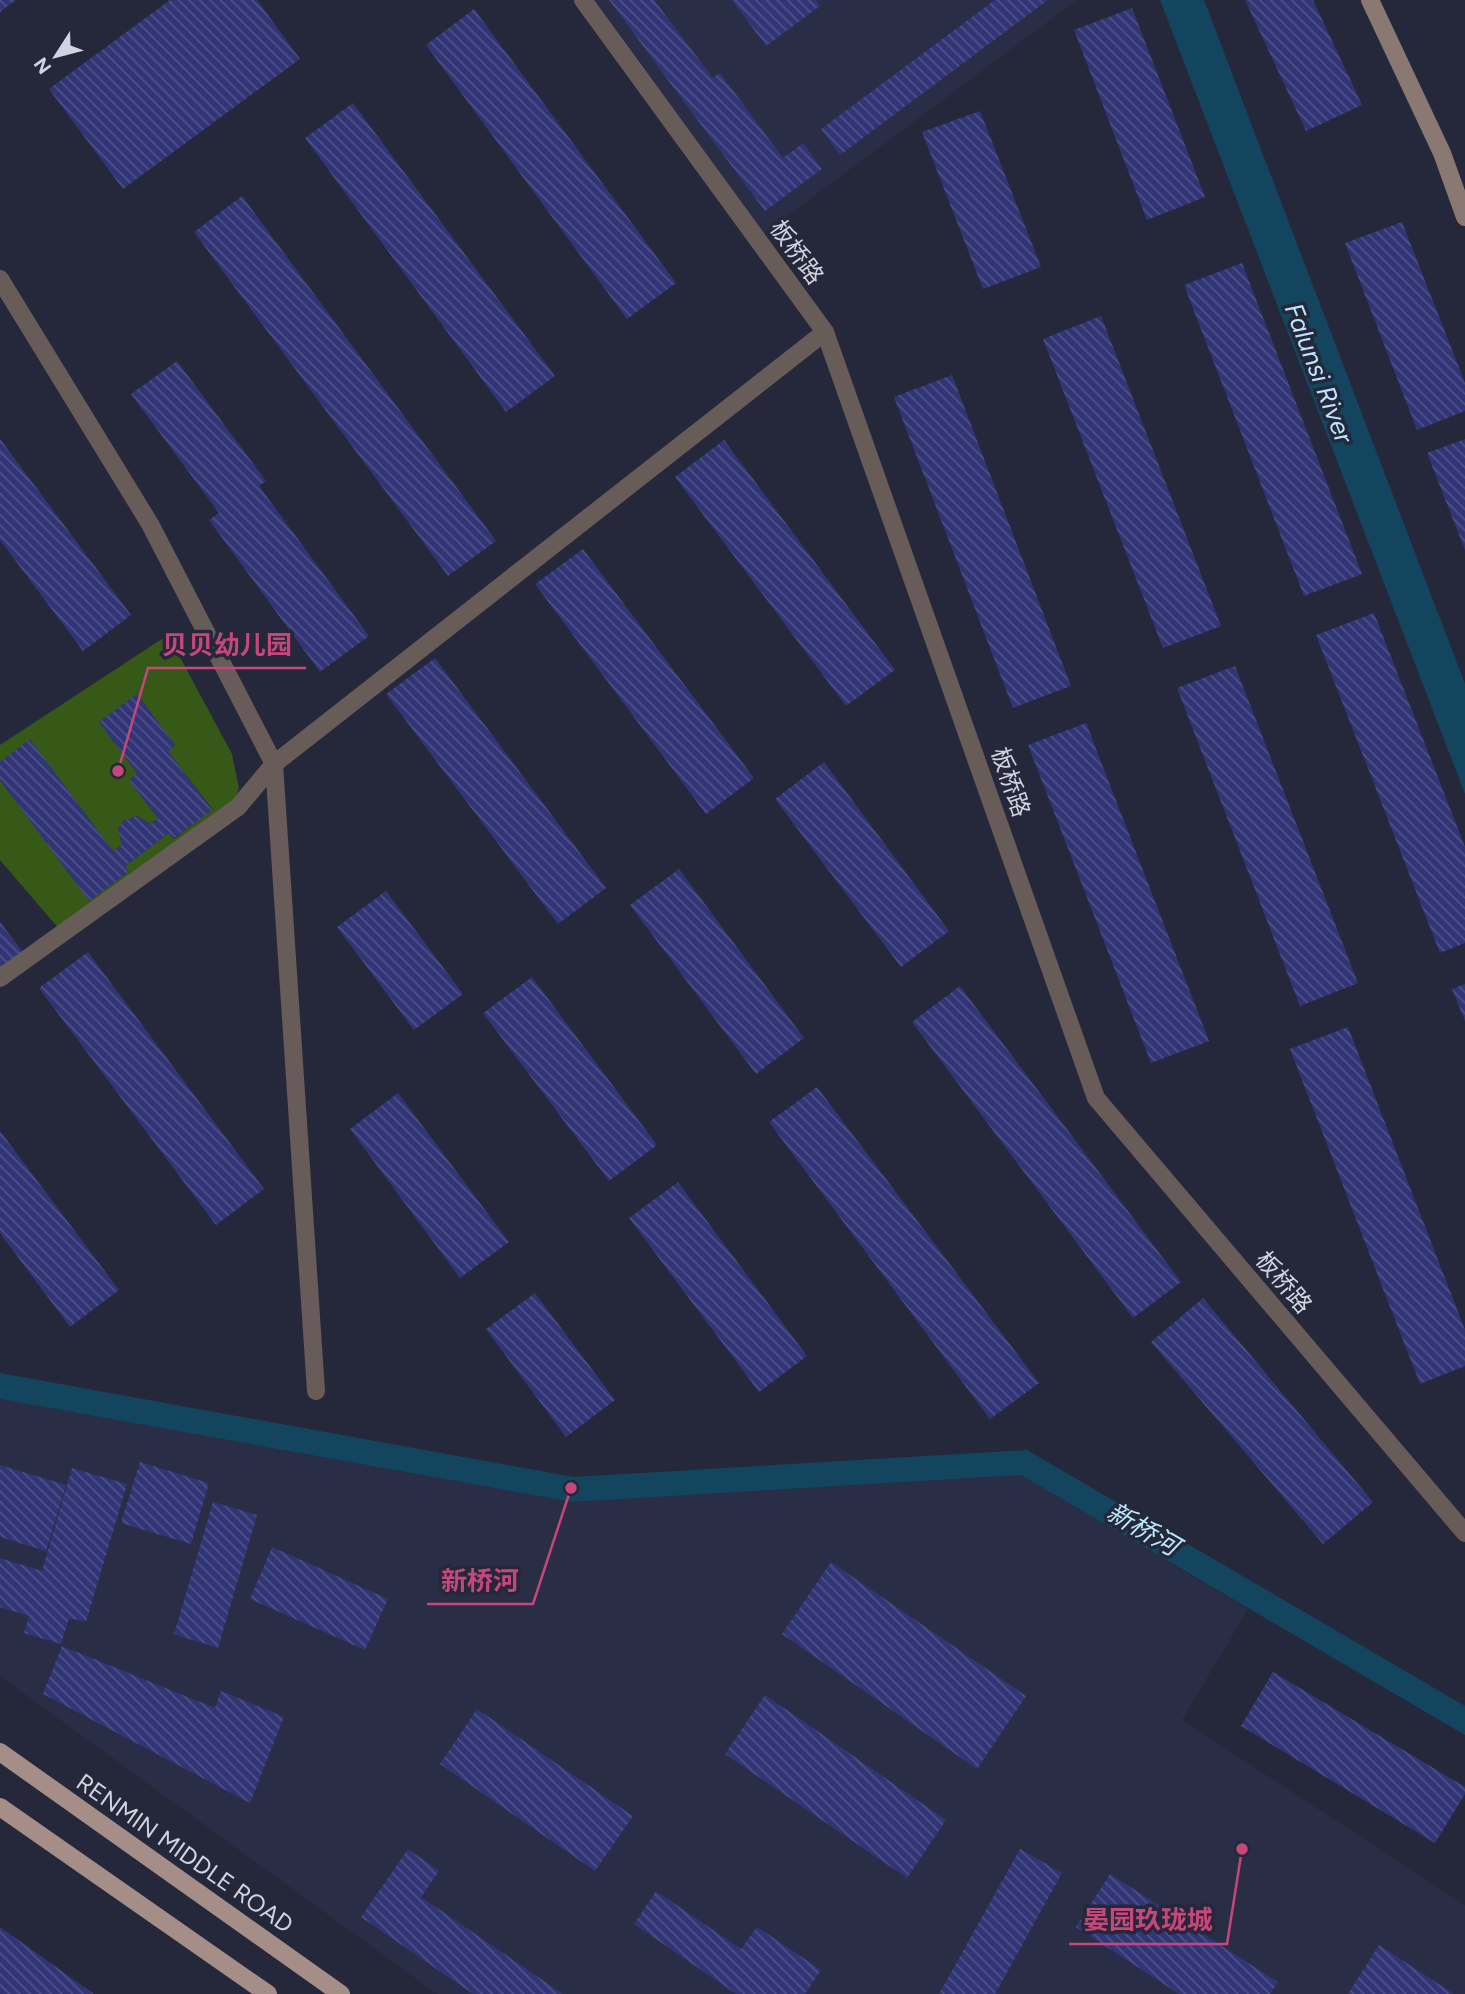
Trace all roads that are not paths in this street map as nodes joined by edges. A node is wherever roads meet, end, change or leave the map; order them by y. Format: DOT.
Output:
graph roads {
  1 [pos="583,0"];
  2 [pos="1370,0"];
  3 [pos="1465,217"];
  4 [pos="0,279"];
  5 [pos="825,332"];
  6 [pos="274,764"];
  7 [pos="0,978"];
  8 [pos="316,1391"];
  9 [pos="1465,1533"];
  10 [pos="0,1752"];
  11 [pos="0,1807"];
  12 [pos="268,1994"];
  13 [pos="341,1994"];
  1 -- 5 [label="street, 板桥路"];
  2 -- 3 [label="street"];
  4 -- 6 [label="street"];
  5 -- 6 [label="street"];
  5 -- 9 [label="street, 板桥路"];
  6 -- 7 [label="street"];
  6 -- 8 [label="street"];
  10 -- 13 [label="main road, RENMIN MIDDLE ROAD"];
  11 -- 12 [label="main road"];
}
